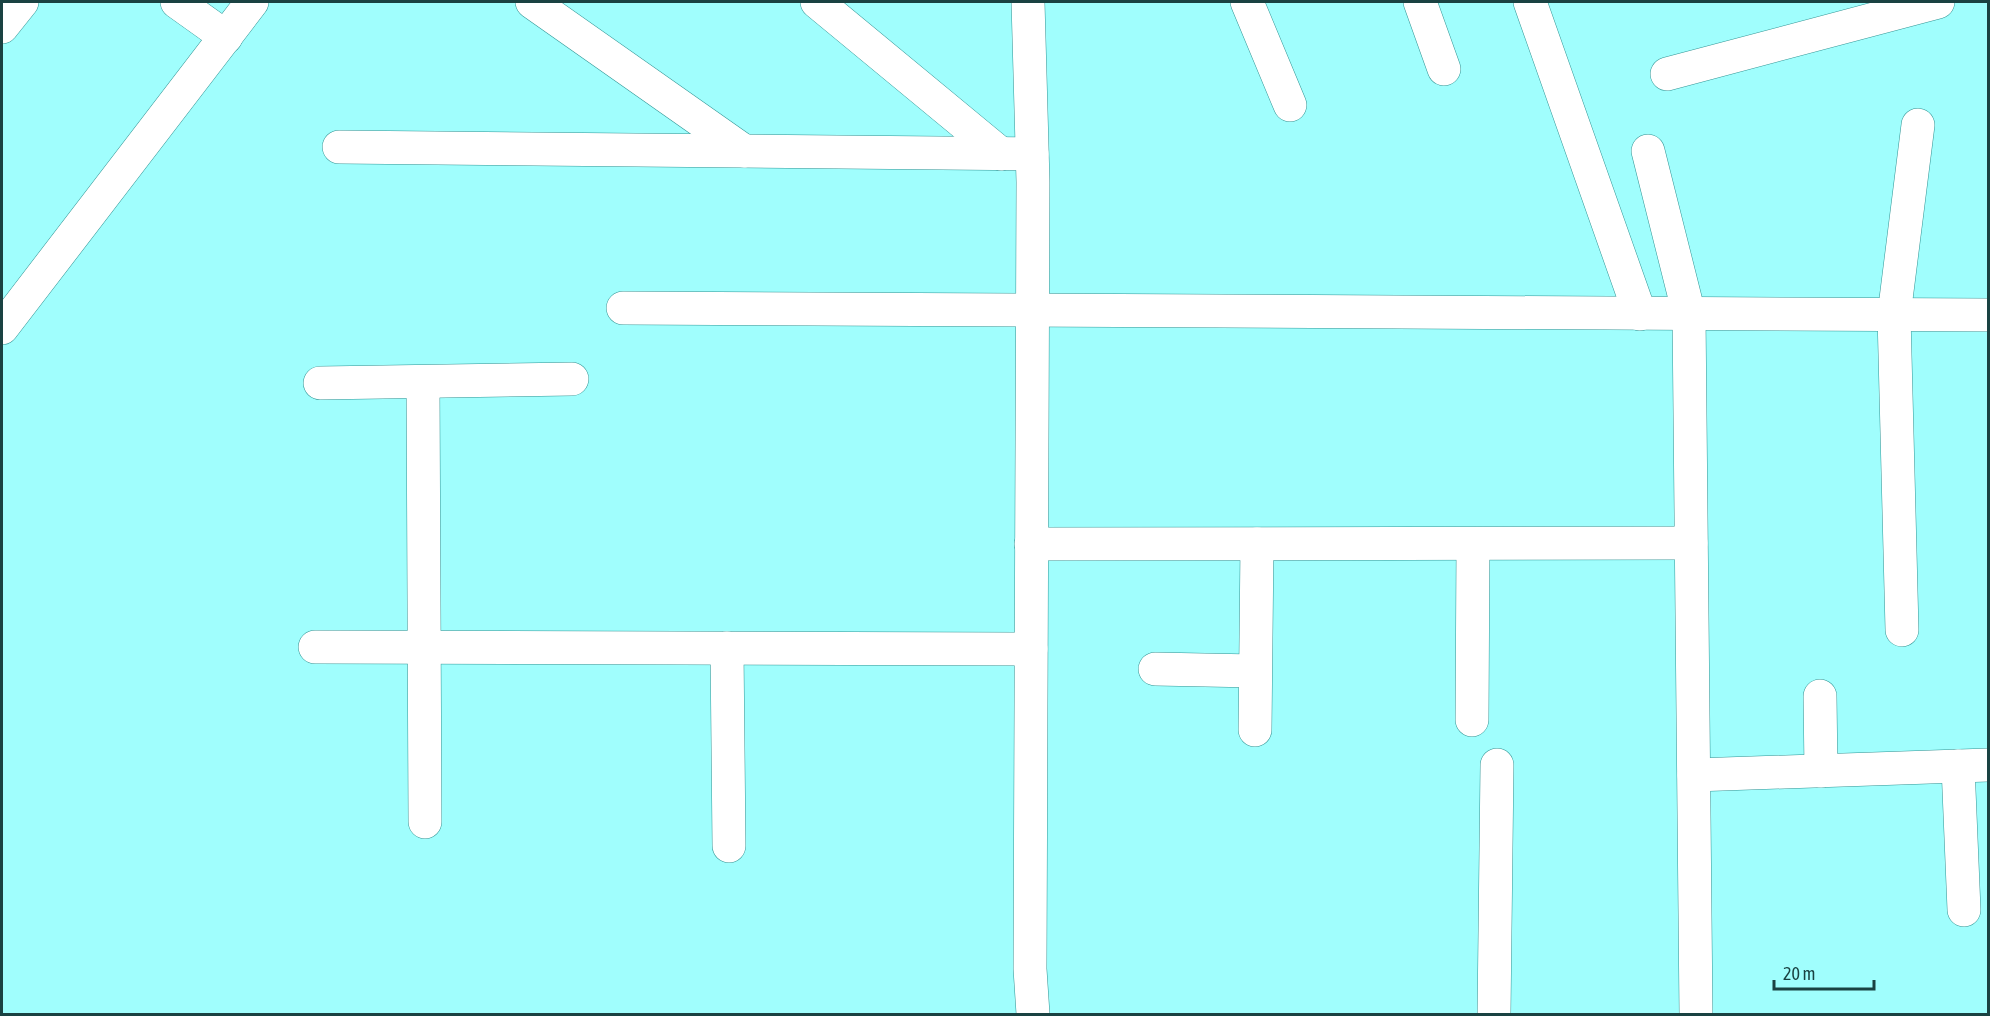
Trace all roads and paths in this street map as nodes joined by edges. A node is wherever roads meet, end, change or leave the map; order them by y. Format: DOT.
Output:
graph roads {
  1 [pos="22,2"];
  2 [pos="177,2"];
  3 [pos="252,2"];
  4 [pos="532,2"];
  5 [pos="817,2"];
  6 [pos="1028,2"];
  7 [pos="1247,2"];
  8 [pos="1420,2"];
  9 [pos="1530,2"];
  10 [pos="1938,2"];
  11 [pos="2,27"];
  12 [pos="226,37"];
  13 [pos="1444,69"];
  14 [pos="1667,74"];
  15 [pos="1290,105"];
  16 [pos="1918,124"];
  17 [pos="339,147"];
  18 [pos="744,151"];
  19 [pos="1648,151"];
  20 [pos="1017,154"];
  21 [pos="623,308"];
  22 [pos="1032,311"];
  23 [pos="1640,314"];
  24 [pos="1689,314"];
  25 [pos="1894,315"];
  26 [pos="1989,315"];
  27 [pos="2,328"];
  28 [pos="572,379"];
  29 [pos="423,382"];
  30 [pos="320,383"];
  31 [pos="1691,543"];
  32 [pos="1031,544"];
  33 [pos="1257,544"];
  34 [pos="1473,544"];
  35 [pos="1902,630"];
  36 [pos="315,647"];
  37 [pos="424,648"];
  38 [pos="727,648"];
  39 [pos="1031,649"];
  40 [pos="1155,669"];
  41 [pos="1255,671"];
  42 [pos="1820,696"];
  43 [pos="1472,720"];
  44 [pos="1255,730"];
  45 [pos="1497,765"];
  46 [pos="1973,765"];
  47 [pos="1821,771"];
  48 [pos="1694,775"];
  49 [pos="425,822"];
  50 [pos="729,846"];
  51 [pos="1964,910"];
  52 [pos="1033,1014"];
  53 [pos="1494,1014"];
  54 [pos="1696,1014"];
  1 -- 11 [label="street"];
  2 -- 12 [label="street"];
  3 -- 12 [label="street"];
  4 -- 18 [label="street"];
  5 -- 20 [label="street"];
  6 -- 20 [label="street"];
  7 -- 15 [label="street"];
  8 -- 13 [label="street"];
  9 -- 23 [label="street"];
  10 -- 14 [label="street"];
  12 -- 27 [label="street"];
  16 -- 25 [label="street"];
  17 -- 18 [label="street"];
  18 -- 20 [label="street"];
  19 -- 24 [label="street"];
  20 -- 22 [label="street"];
  21 -- 22 [label="street"];
  22 -- 23 [label="street"];
  22 -- 32 [label="street"];
  23 -- 24 [label="street"];
  24 -- 25 [label="street"];
  24 -- 31 [label="street"];
  25 -- 26 [label="street"];
  25 -- 35 [label="street"];
  28 -- 29 [label="street"];
  29 -- 30 [label="street"];
  29 -- 37 [label="street"];
  31 -- 34 [label="street"];
  31 -- 48 [label="street"];
  32 -- 33 [label="street"];
  32 -- 39 [label="street"];
  33 -- 34 [label="street"];
  33 -- 41 [label="street"];
  34 -- 43 [label="street"];
  36 -- 37 [label="street"];
  37 -- 38 [label="street"];
  37 -- 49 [label="street"];
  38 -- 39 [label="street"];
  38 -- 50 [label="street"];
  39 -- 52 [label="street"];
  40 -- 41 [label="street"];
  41 -- 44 [label="street"];
  42 -- 47 [label="street"];
  45 -- 53 [label="street"];
  46 -- 47 [label="street"];
  46 -- 51 [label="street"];
  47 -- 48 [label="street"];
  48 -- 54 [label="street"];
}
